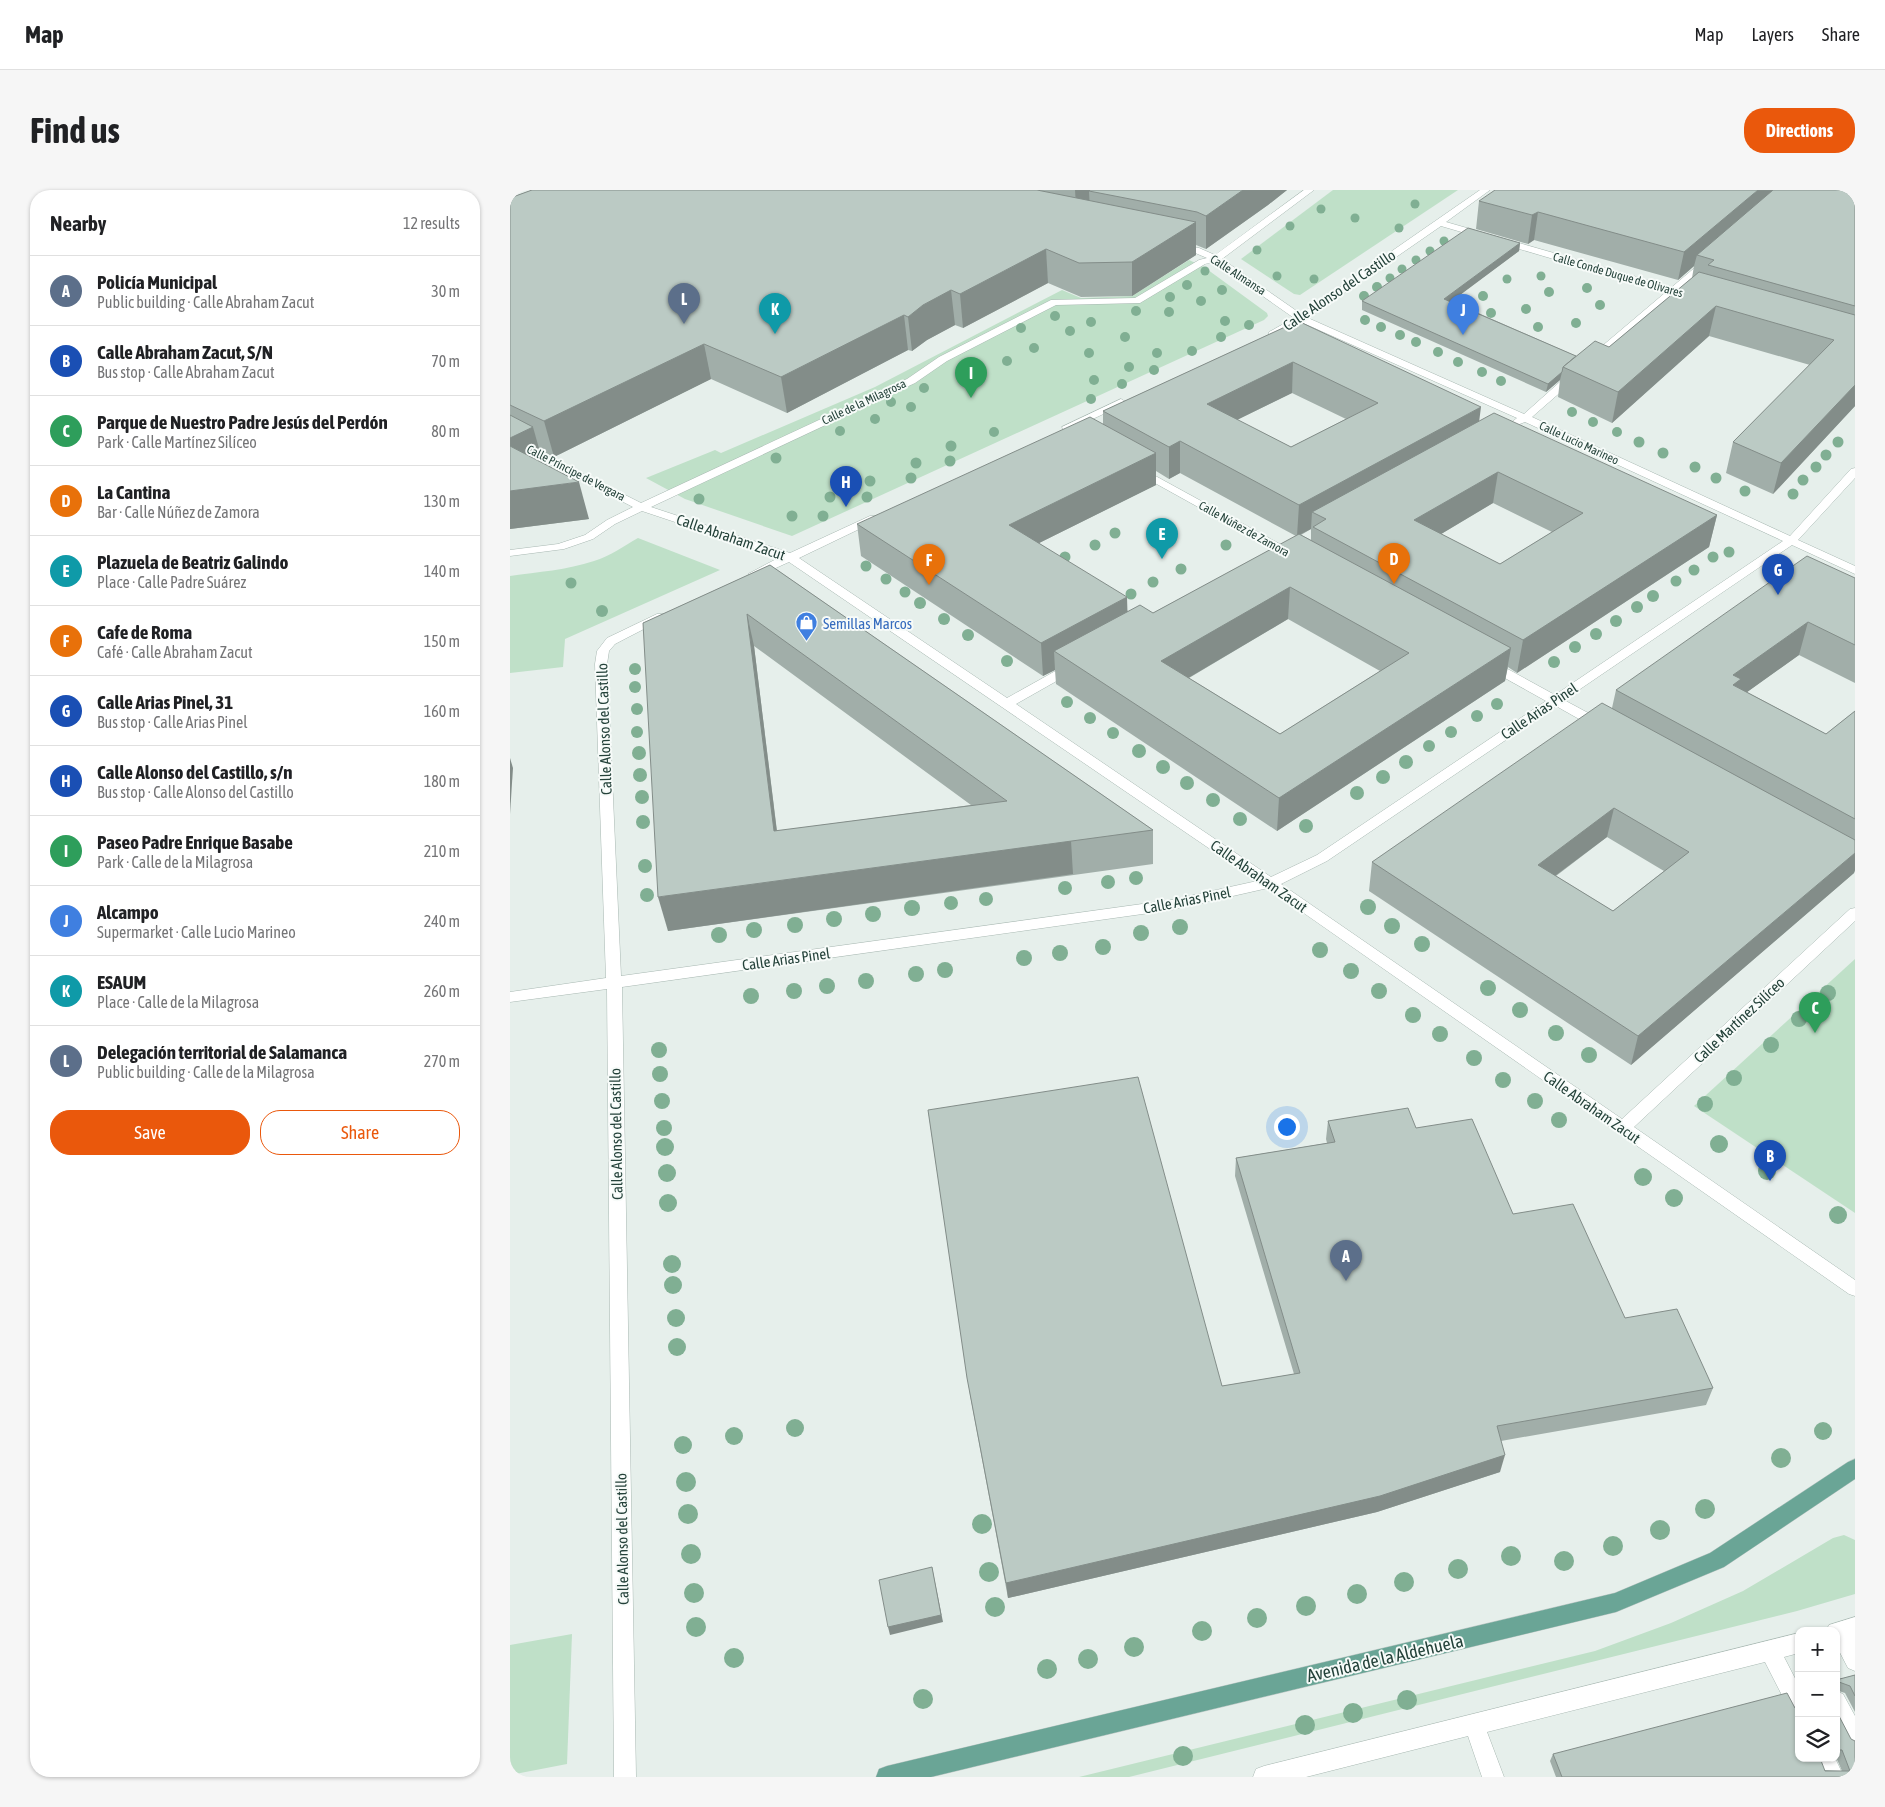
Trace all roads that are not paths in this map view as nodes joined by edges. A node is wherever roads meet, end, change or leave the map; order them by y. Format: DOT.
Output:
graph roads {
  1 [pos="1290,190"];
  2 [pos="1486,190"];
  3 [pos="1307,192"];
  4 [pos="1438,222"];
  5 [pos="1167,244"];
  6 [pos="1713,257"];
  7 [pos="1216,259"];
  8 [pos="1673,291"];
  9 [pos="1689,296"];
  10 [pos="1301,318"];
  11 [pos="1264,338"];
  12 [pos="1129,399"];
  13 [pos="1524,418"];
  14 [pos="1504,429"];
  15 [pos="1078,434"];
  16 [pos="510,440"];
  17 [pos="1129,464"];
  18 [pos="1855,471"];
  19 [pos="642,507"];
  20 [pos="883,514"];
  21 [pos="1791,541"];
  22 [pos="1297,543"];
  23 [pos="510,553"];
  24 [pos="1280,553"];
  25 [pos="790,557"];
  26 [pos="1304,562"];
  27 [pos="1855,570"];
  28 [pos="747,577"];
  29 [pos="669,613"];
  30 [pos="1476,656"];
  31 [pos="1085,660"];
  32 [pos="1555,700"];
  33 [pos="1006,704"];
  34 [pos="1612,732"];
  35 [pos="1270,883"];
  36 [pos="1855,913"];
  37 [pos="614,983"];
  38 [pos="510,997"];
  39 [pos="1623,1128"];
  40 [pos="1855,1289"];
  41 [pos="1855,1468"];
  42 [pos="1844,1630"];
  43 [pos="1795,1644"];
  44 [pos="1770,1651"];
  45 [pos="1855,1661"];
  46 [pos="1795,1700"];
  47 [pos="1840,1709"];
  48 [pos="1474,1725"];
  49 [pos="1855,1738"];
  50 [pos="1826,1762"];
  51 [pos="625,1777"];
  52 [pos="887,1777"];
  53 [pos="1264,1777"];
  54 [pos="1493,1777"];
  55 [pos="1833,1777"];
  1 -- 3 [label="street"];
  2 -- 4 [label="street, Calle Alonso del Castillo"];
  3 -- 7 [label="street, Calle de la Milagrosa"];
  4 -- 8 [label="street, Calle Conde Duque de Olivares"];
  4 -- 10 [label="street, Calle Alonso del Castillo"];
  5 -- 7 [label="street, Calle Almansa"];
  6 -- 8 [label="street"];
  7 -- 10 [label="street, Calle Almansa"];
  7 -- 19 [label="street, Calle de la Milagrosa"];
  8 -- 9 [label="street, Calle Conde Duque de Olivares"];
  8 -- 13 [label="street"];
  10 -- 11 [label="street, Calle Alonso del Castillo"];
  10 -- 13 [label="street, Calle Lucio Marineo"];
  12 -- 15 [label="street"];
  13 -- 14 [label="street"];
  13 -- 21 [label="street, Calle Lucio Marineo"];
  16 -- 19 [label="street, Calle Príncipe de Vergara"];
  17 -- 24 [label="street, Calle Núñez de Zamora"];
  18 -- 21 [label="street, Calle Arias Pinel"];
  19 -- 23 [label="street, Calle de la Milagrosa"];
  19 -- 25 [label="street, Calle Abraham Zacut"];
  20 -- 25 [label="street"];
  21 -- 27 [label="street, Calle Lucio Marineo"];
  21 -- 32 [label="street, Calle Arias Pinel"];
  22 -- 24 [label="street"];
  24 -- 26 [label="street, Calle Núñez de Zamora"];
  25 -- 28 [label="street"];
  25 -- 33 [label="street, Calle Abraham Zacut"];
  29 -- 37 [label="street, Calle Alonso del Castillo"];
  30 -- 32 [label="street"];
  31 -- 33 [label="street"];
  32 -- 34 [label="street"];
  32 -- 35 [label="street, Calle Arias Pinel"];
  33 -- 35 [label="street, Calle Abraham Zacut"];
  35 -- 37 [label="street, Calle Arias Pinel"];
  35 -- 39 [label="street, Calle Abraham Zacut"];
  36 -- 39 [label="street, Calle Martínez Silíceo"];
  37 -- 38 [label="street, Calle Arias Pinel"];
  37 -- 51 [label="street, Calle Alonso del Castillo"];
  39 -- 40 [label="street, Calle Abraham Zacut"];
  41 -- 52 [label="main road, Avenida de la Aldehuela"];
  42 -- 45 [label="street"];
  43 -- 44 [label="street"];
  44 -- 46 [label="street"];
  44 -- 48 [label="street"];
  47 -- 49 [label="street"];
  48 -- 53 [label="street"];
  48 -- 54 [label="street"];
  50 -- 55 [label="street"];
}
